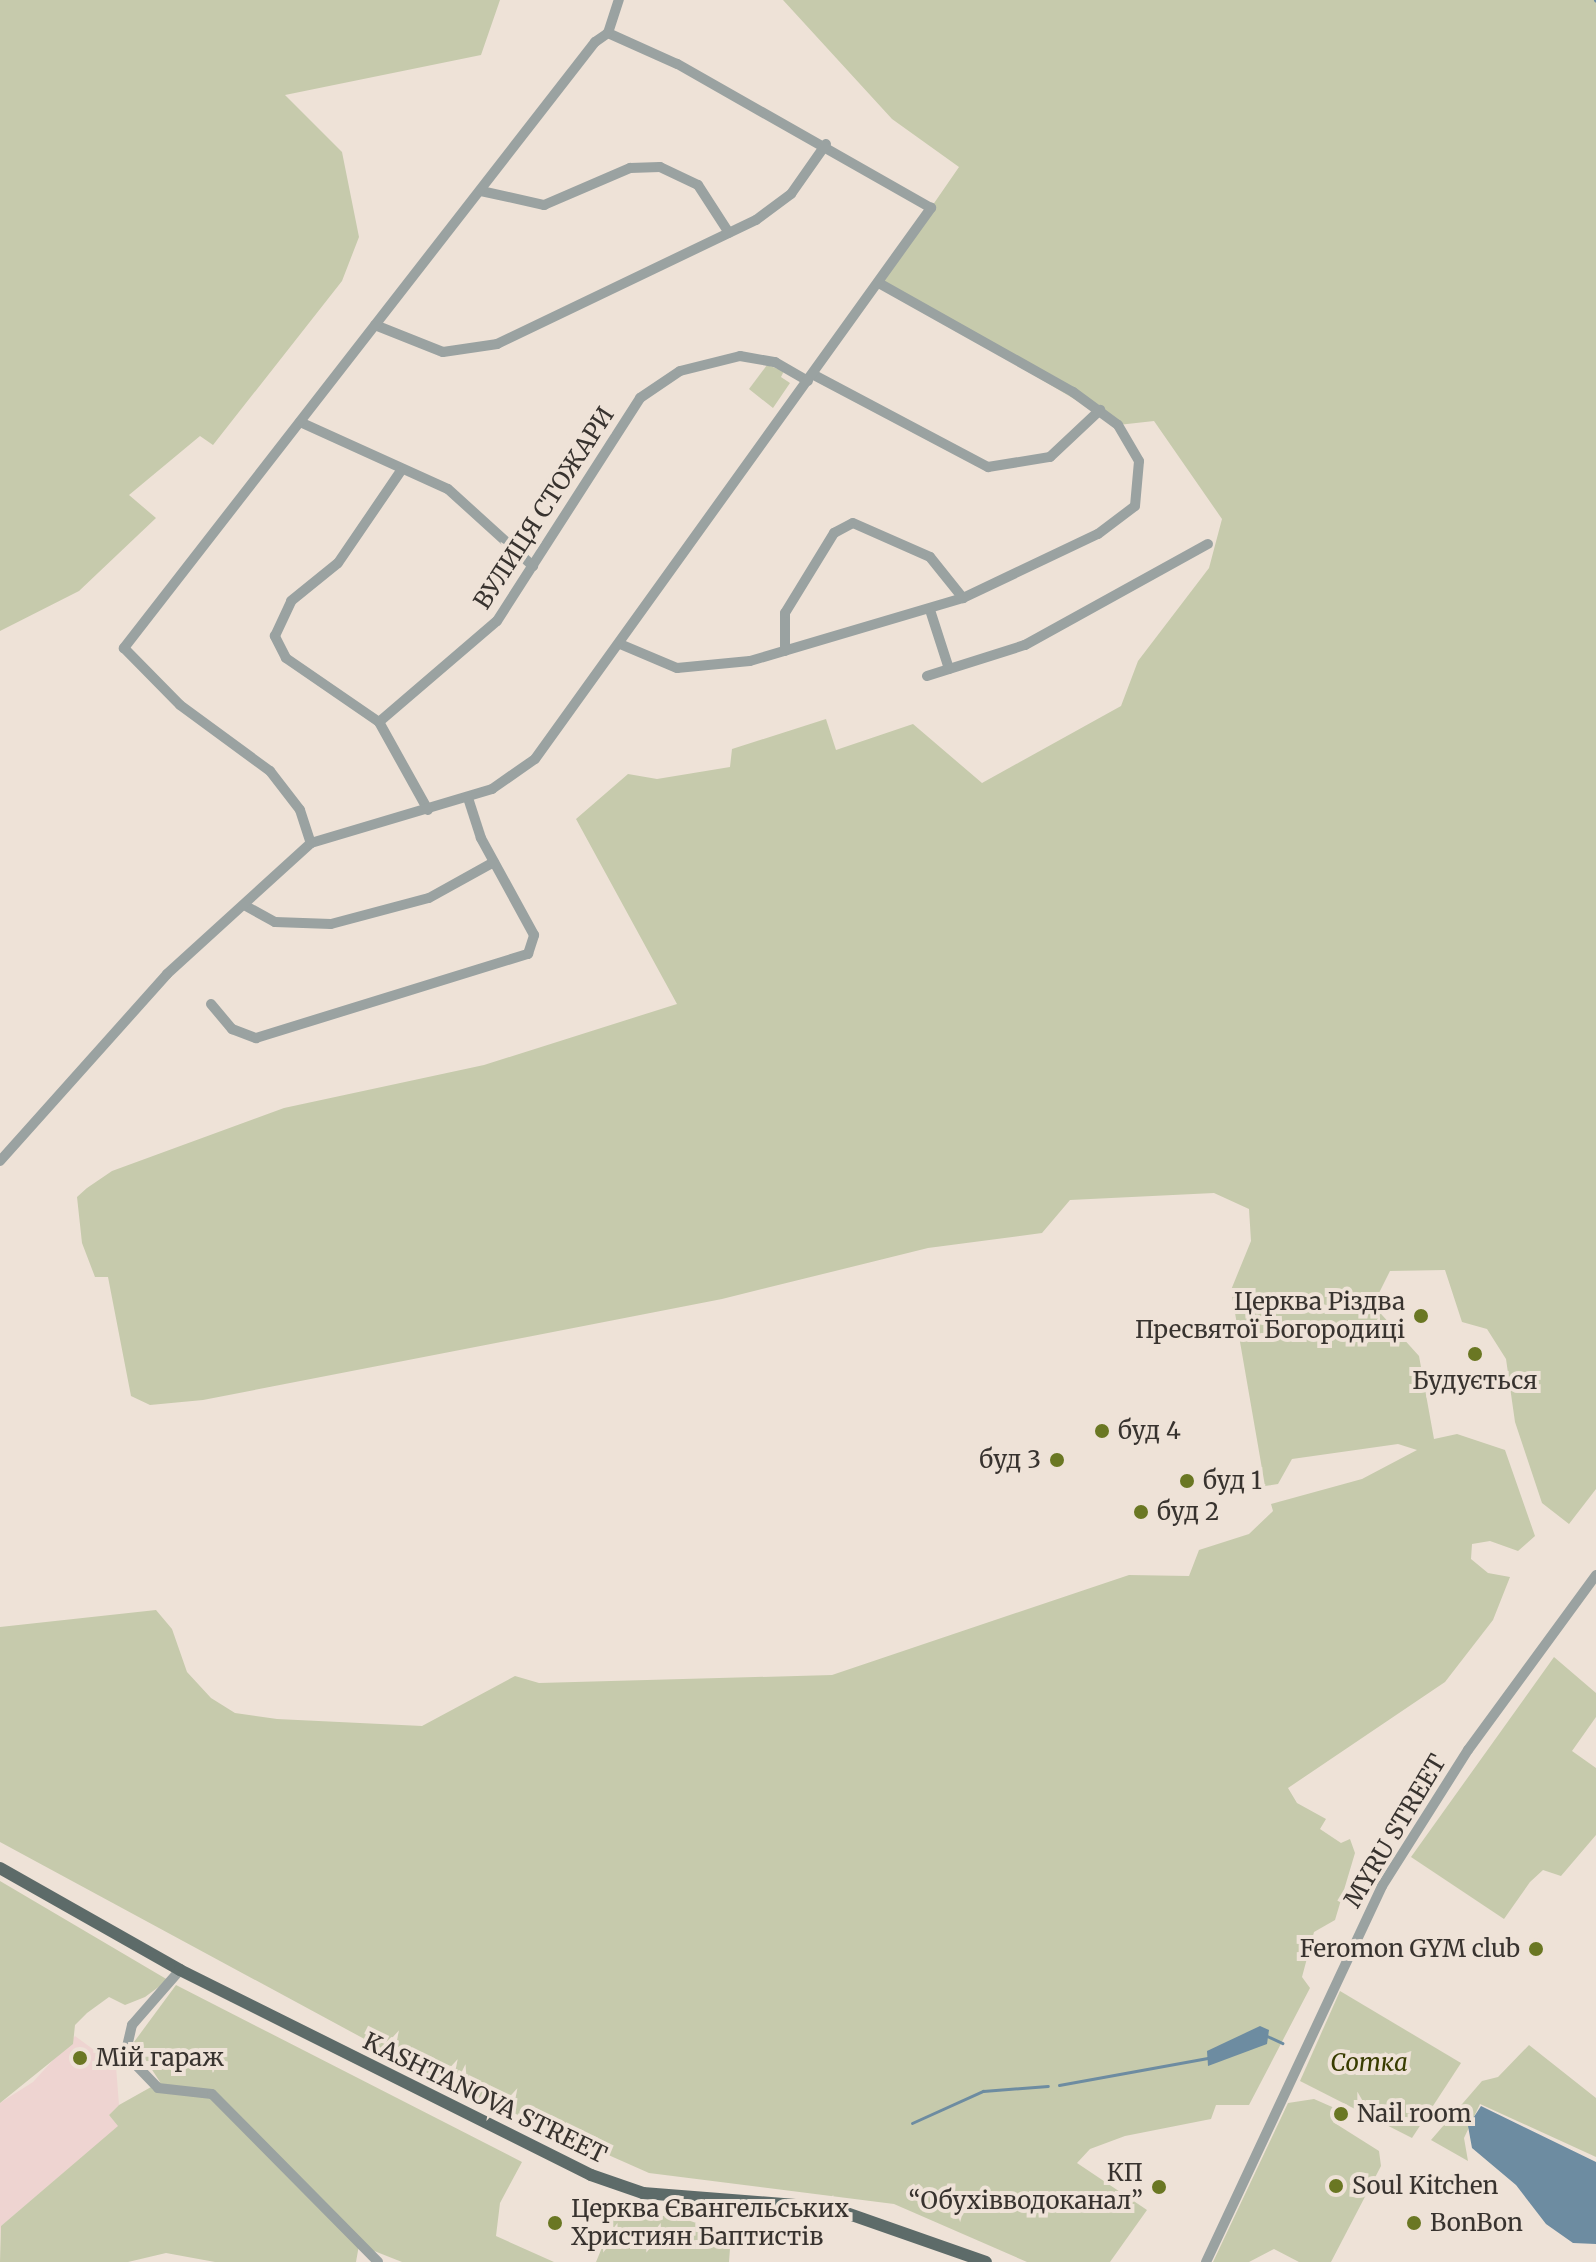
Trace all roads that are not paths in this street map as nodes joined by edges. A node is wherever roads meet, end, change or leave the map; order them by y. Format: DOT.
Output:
graph roads {
  1 [pos="619,0"];
  2 [pos="608,33"];
  3 [pos="826,144"];
  4 [pos="481,191"];
  5 [pos="729,233"];
  6 [pos="879,283"];
  7 [pos="375,325"];
  8 [pos="811,378"];
  9 [pos="1100,410"];
  10 [pos="300,422"];
  11 [pos="400,472"];
  12 [pos="1208,544"];
  13 [pos="533,566"];
  14 [pos="963,598"];
  15 [pos="930,610"];
  16 [pos="620,644"];
  17 [pos="785,651"];
  18 [pos="949,669"];
  19 [pos="927,676"];
  20 [pos="379,722"];
  21 [pos="468,798"];
  22 [pos="428,810"];
  23 [pos="311,843"];
  24 [pos="494,862"];
  25 [pos="244,905"];
  26 [pos="211,1004"];
  27 [pos="0,1161"];
  28 [pos="1596,1575"];
  29 [pos="0,1868"];
  30 [pos="180,1970"];
  31 [pos="367,2259"];
  32 [pos="378,2262"];
  33 [pos="986,2262"];
  34 [pos="1206,2262"];
  1 -- 2 [label="street"];
  2 -- 3 [label="street"];
  2 -- 4 [label="street"];
  3 -- 5 [label="street"];
  3 -- 6 [label="street"];
  4 -- 5 [label="street"];
  4 -- 7 [label="street"];
  5 -- 7 [label="street"];
  6 -- 8 [label="street"];
  6 -- 9 [label="street"];
  7 -- 10 [label="street"];
  8 -- 9 [label="street, ВУЛИЦЯ СТОЖАРИ"];
  8 -- 13 [label="street, ВУЛИЦЯ СТОЖАРИ"];
  8 -- 16 [label="street"];
  9 -- 14 [label="street"];
  10 -- 11 [label="street"];
  10 -- 23 [label="street"];
  11 -- 13 [label="street"];
  11 -- 20 [label="street"];
  12 -- 18 [label="street"];
  13 -- 20 [label="street, ВУЛИЦЯ СТОЖАРИ"];
  14 -- 15 [label="street"];
  14 -- 17 [label="street"];
  15 -- 17 [label="street"];
  15 -- 18 [label="street"];
  16 -- 17 [label="street"];
  16 -- 21 [label="street"];
  18 -- 19 [label="street"];
  20 -- 22 [label="street"];
  21 -- 22 [label="street"];
  21 -- 24 [label="street"];
  22 -- 23 [label="street"];
  23 -- 25 [label="street"];
  24 -- 25 [label="street"];
  24 -- 26 [label="street"];
  25 -- 27 [label="street"];
  28 -- 34 [label="street, MYRU STREET"];
  29 -- 30 [label="main road, KASHTANOVA STREET"];
  30 -- 31 [label="street"];
  30 -- 33 [label="main road, KASHTANOVA STREET"];
  31 -- 32 [label="street"];
}
